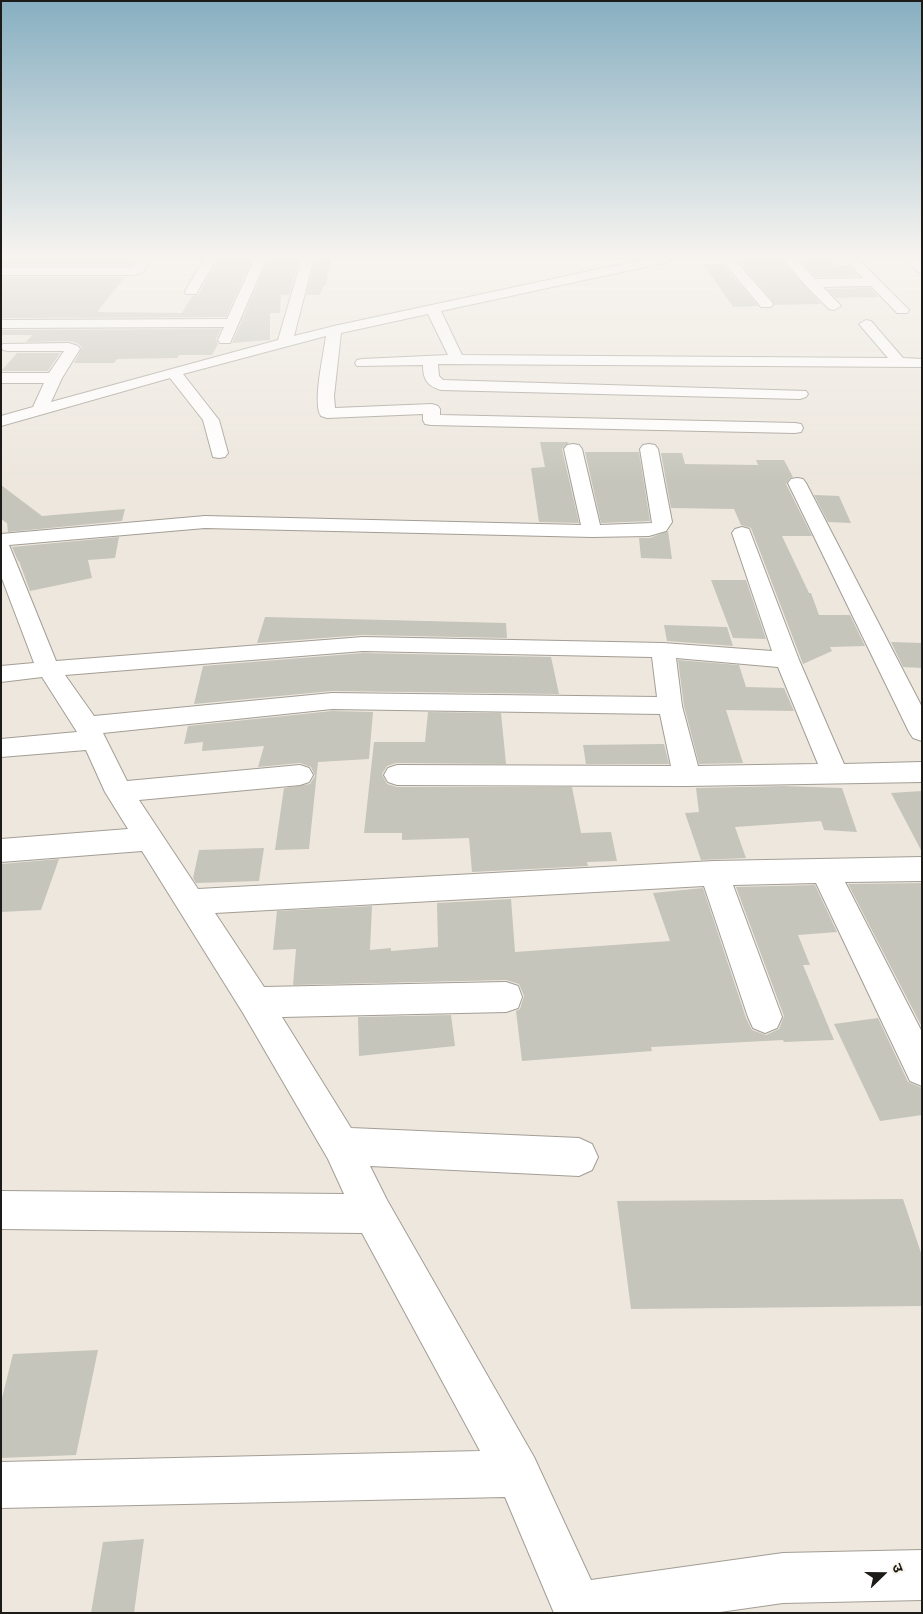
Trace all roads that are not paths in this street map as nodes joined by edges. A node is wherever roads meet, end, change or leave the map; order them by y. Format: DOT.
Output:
graph roads {
  1 [pos="227,333"];
  2 [pos="287,333"];
  3 [pos="320,333"];
  4 [pos="334,333"];
  5 [pos="445,333"];
  6 [pos="874,333"];
  7 [pos="285,342"];
  8 [pos="8,347"];
  9 [pos="457,359"];
  10 [pos="218,360"];
  11 [pos="430,361"];
  12 [pos="362,363"];
  13 [pos="899,363"];
  14 [pos="922,363"];
  15 [pos="173,372"];
  16 [pos="1,378"];
  17 [pos="54,378"];
  18 [pos="668,391"];
  19 [pos="800,394"];
  20 [pos="672,408"];
  21 [pos="39,411"];
  22 [pos="1,422"];
  23 [pos="795,428"];
  24 [pos="573,449"];
  25 [pos="648,449"];
  26 [pos="219,453"];
  27 [pos="797,483"];
  28 [pos="592,531"];
  29 [pos="742,533"];
  30 [pos="1,540"];
  31 [pos="1,549"];
  32 [pos="12,607"];
  33 [pos="663,650"];
  34 [pos="787,660"];
  35 [pos="48,669"];
  36 [pos="1,674"];
  37 [pos="670,706"];
  38 [pos="922,732"];
  39 [pos="90,733"];
  40 [pos="1,748"];
  41 [pos="922,772"];
  42 [pos="835,773"];
  43 [pos="300,774"];
  44 [pos="397,775"];
  45 [pos="687,776"];
  46 [pos="119,792"];
  47 [pos="150,839"];
  48 [pos="1,851"];
  49 [pos="922,869"];
  50 [pos="825,871"];
  51 [pos="714,873"];
  52 [pos="190,902"];
  53 [pos="506,997"];
  54 [pos="255,1002"];
  55 [pos="765,1017"];
  56 [pos="922,1069"];
  57 [pos="341,1146"];
  58 [pos="579,1157"];
  59 [pos="1,1210"];
  60 [pos="373,1214"];
  61 [pos="518,1473"];
  62 [pos="1,1485"];
  63 [pos="922,1575"];
  64 [pos="579,1610"];
  1 -- 10 [label="street"];
  2 -- 7 [label="street"];
  3 -- 7 [label="street"];
  4 -- 23 [label="street"];
  5 -- 9 [label="street"];
  6 -- 13 [label="street"];
  7 -- 10 [label="street"];
  8 -- 17 [label="street"];
  9 -- 11 [label="street"];
  9 -- 13 [label="street"];
  10 -- 15 [label="street"];
  11 -- 12 [label="street"];
  11 -- 18 [label="street"];
  13 -- 14 [label="street"];
  15 -- 21 [label="street"];
  15 -- 26 [label="street"];
  16 -- 17 [label="street"];
  17 -- 21 [label="street"];
  18 -- 19 [label="street"];
  18 -- 20 [label="street"];
  21 -- 22 [label="street"];
  24 -- 28 [label="street"];
  25 -- 28 [label="street"];
  27 -- 38 [label="street"];
  28 -- 30 [label="street"];
  29 -- 34 [label="street"];
  31 -- 32 [label="street"];
  32 -- 35 [label="street"];
  33 -- 34 [label="street"];
  33 -- 35 [label="street"];
  33 -- 37 [label="street"];
  34 -- 42 [label="street"];
  35 -- 36 [label="street"];
  35 -- 39 [label="street"];
  37 -- 39 [label="street"];
  37 -- 45 [label="street"];
  39 -- 40 [label="street"];
  39 -- 46 [label="street"];
  41 -- 42 [label="street"];
  42 -- 45 [label="street"];
  43 -- 46 [label="street"];
  44 -- 45 [label="street"];
  46 -- 47 [label="street"];
  47 -- 48 [label="street"];
  47 -- 52 [label="street"];
  49 -- 50 [label="street"];
  50 -- 51 [label="street"];
  50 -- 56 [label="street"];
  51 -- 52 [label="street"];
  51 -- 55 [label="street"];
  52 -- 54 [label="street"];
  53 -- 54 [label="street"];
  54 -- 57 [label="street"];
  57 -- 58 [label="street"];
  57 -- 60 [label="street"];
  59 -- 60 [label="street"];
  60 -- 61 [label="street"];
  61 -- 62 [label="street"];
  61 -- 64 [label="street"];
  63 -- 64 [label="street"];
}
